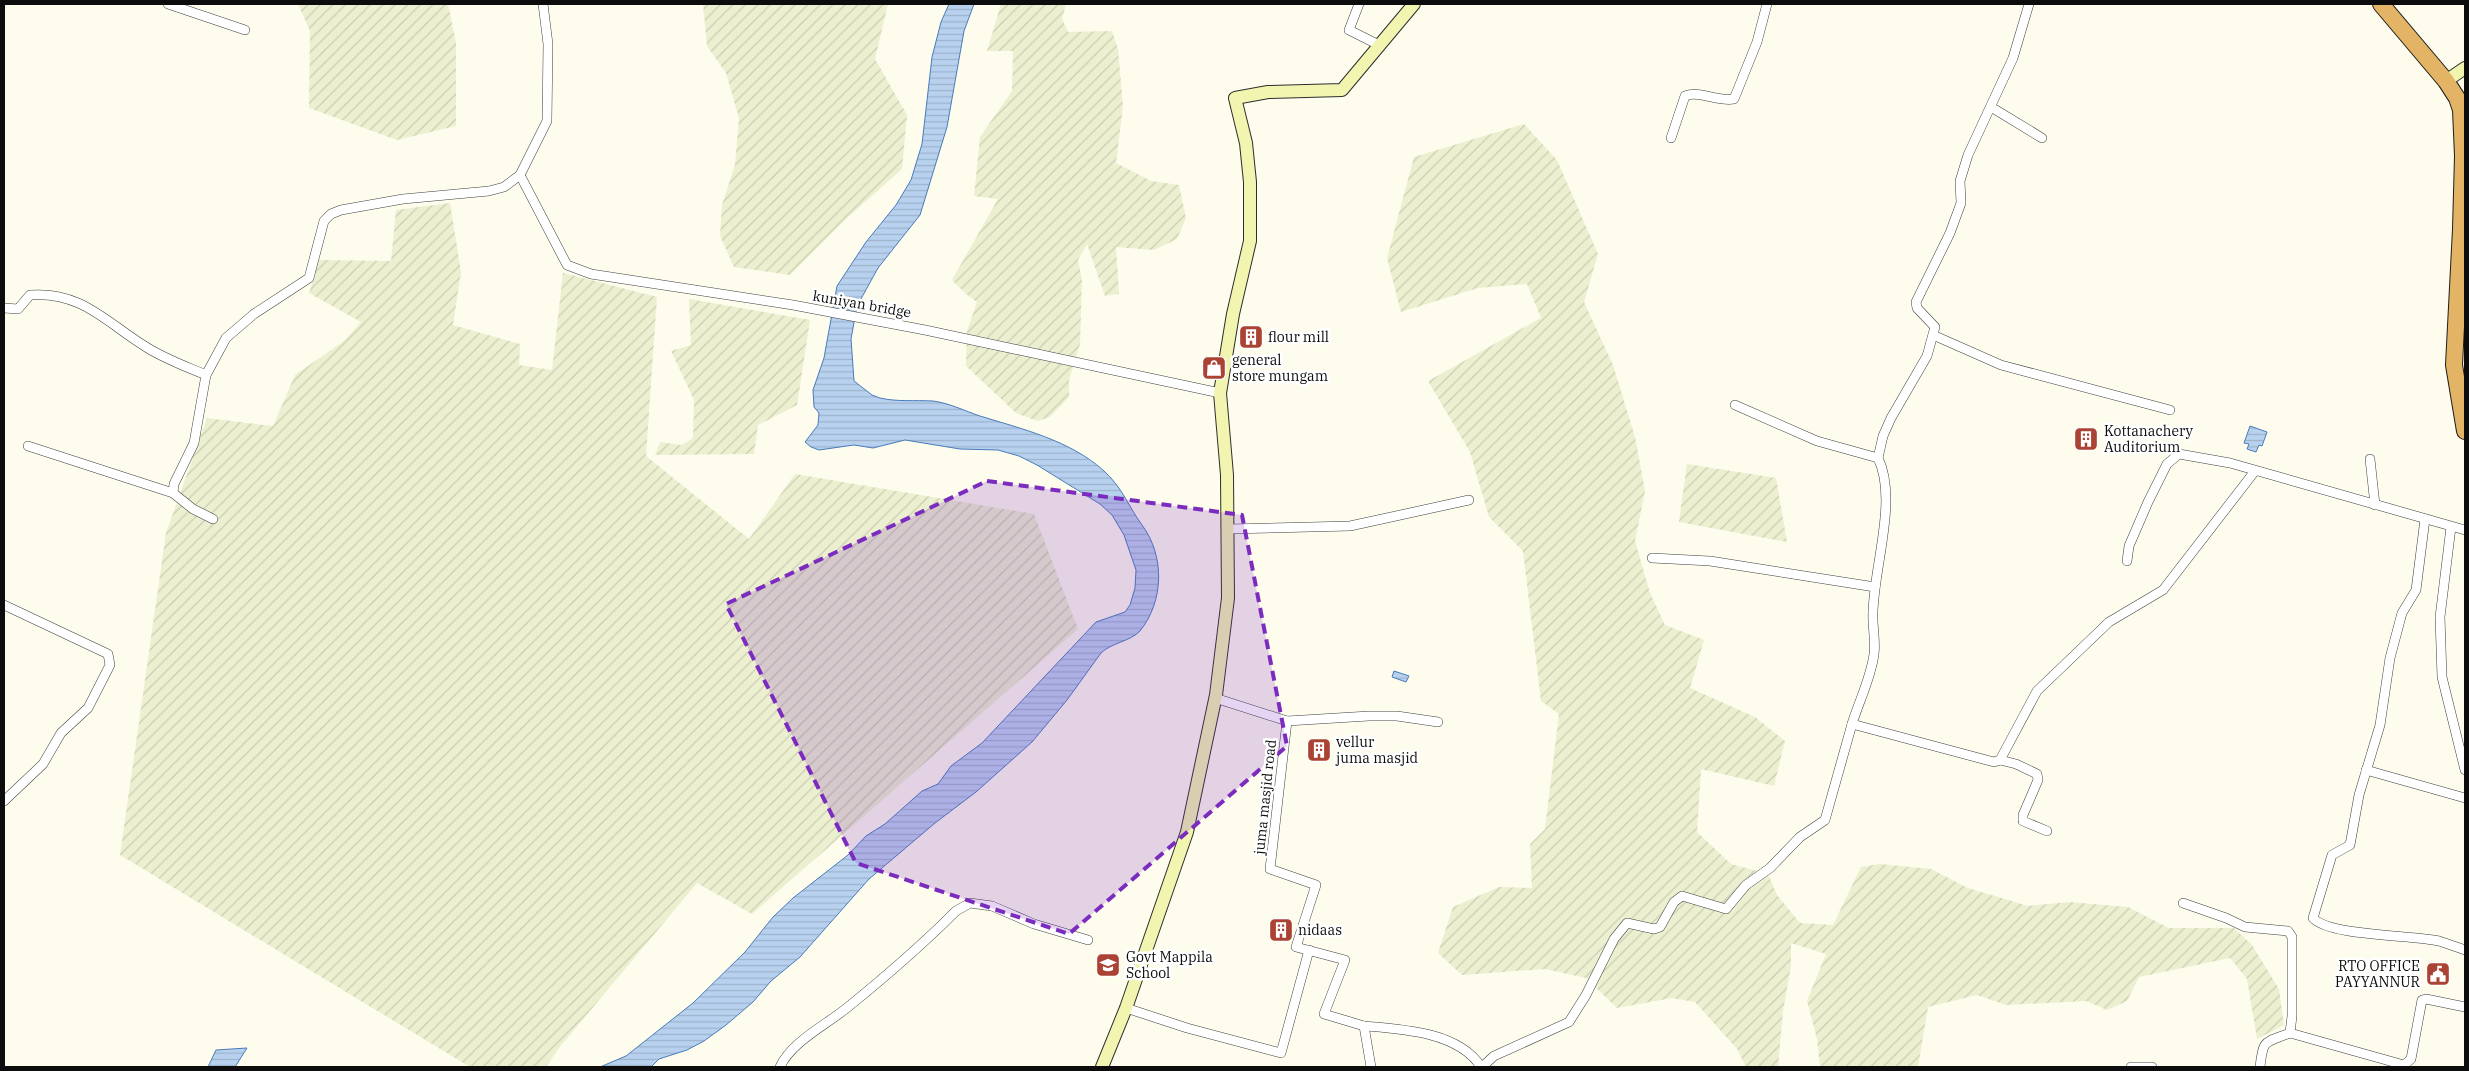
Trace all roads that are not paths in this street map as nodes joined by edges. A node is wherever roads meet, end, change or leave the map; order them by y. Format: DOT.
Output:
graph roads {
  1 [pos="168,4"];
  2 [pos="543,4"];
  3 [pos="1359,4"];
  4 [pos="1414,4"];
  5 [pos="1767,4"];
  6 [pos="2029,4"];
  7 [pos="2381,4"];
  8 [pos="246,30"];
  9 [pos="1379,45"];
  10 [pos="2465,68"];
  11 [pos="2446,81"];
  12 [pos="1991,107"];
  13 [pos="2464,135"];
  14 [pos="1672,138"];
  15 [pos="2042,138"];
  16 [pos="520,175"];
  17 [pos="2463,221"];
  18 [pos="4,308"];
  19 [pos="1933,335"];
  20 [pos="206,374"];
  21 [pos="1220,393"];
  22 [pos="1735,405"];
  23 [pos="2170,410"];
  24 [pos="2465,431"];
  25 [pos="28,446"];
  26 [pos="1878,458"];
  27 [pos="2370,459"];
  28 [pos="2255,471"];
  29 [pos="173,493"];
  30 [pos="1469,500"];
  31 [pos="2376,505"];
  32 [pos="213,519"];
  33 [pos="2425,519"];
  34 [pos="2451,527"];
  35 [pos="1228,529"];
  36 [pos="2465,530"];
  37 [pos="1652,558"];
  38 [pos="2127,562"];
  39 [pos="1875,586"];
  40 [pos="4,605"];
  41 [pos="1215,698"];
  42 [pos="1287,721"];
  43 [pos="1438,722"];
  44 [pos="1852,724"];
  45 [pos="2000,760"];
  46 [pos="2366,770"];
  47 [pos="2465,770"];
  48 [pos="2465,798"];
  49 [pos="4,801"];
  50 [pos="2047,831"];
  51 [pos="2183,903"];
  52 [pos="1088,940"];
  53 [pos="1309,950"];
  54 [pos="2465,950"];
  55 [pos="2465,1007"];
  56 [pos="1126,1008"];
  57 [pos="1364,1026"];
  58 [pos="2290,1033"];
  59 [pos="780,1067"];
  60 [pos="1102,1067"];
  61 [pos="1370,1067"];
  62 [pos="1482,1067"];
  63 [pos="2130,1067"];
  64 [pos="2152,1067"];
  65 [pos="2260,1067"];
  1 -- 8 [label="street"];
  2 -- 16 [label="street"];
  3 -- 9 [label="street"];
  4 -- 9 [label="main road"];
  5 -- 14 [label="street"];
  6 -- 12 [label="street"];
  7 -- 11 [label="highway"];
  9 -- 21 [label="main road"];
  10 -- 11 [label="main road"];
  11 -- 13 [label="highway"];
  12 -- 15 [label="street"];
  12 -- 19 [label="street"];
  13 -- 17 [label="highway"];
  16 -- 20 [label="street"];
  16 -- 21 [label="street, kuniyan bridge"];
  17 -- 24 [label="highway"];
  18 -- 20 [label="street"];
  19 -- 23 [label="street"];
  19 -- 26 [label="street"];
  20 -- 29 [label="street"];
  21 -- 35 [label="main road"];
  22 -- 26 [label="street"];
  25 -- 29 [label="street"];
  26 -- 39 [label="street"];
  27 -- 31 [label="street"];
  28 -- 31 [label="street"];
  28 -- 38 [label="street"];
  28 -- 45 [label="street"];
  29 -- 32 [label="street"];
  30 -- 35 [label="street"];
  31 -- 33 [label="street"];
  33 -- 34 [label="street"];
  33 -- 46 [label="street"];
  34 -- 36 [label="street"];
  34 -- 47 [label="street"];
  35 -- 41 [label="main road"];
  37 -- 39 [label="street"];
  39 -- 44 [label="street"];
  40 -- 49 [label="street"];
  41 -- 42 [label="street"];
  41 -- 56 [label="main road"];
  42 -- 43 [label="street"];
  42 -- 53 [label="street, juma masjid road"];
  44 -- 45 [label="street"];
  44 -- 62 [label="street"];
  45 -- 50 [label="street"];
  46 -- 48 [label="street"];
  46 -- 54 [label="street"];
  51 -- 58 [label="street"];
  52 -- 59 [label="street"];
  53 -- 56 [label="street"];
  53 -- 57 [label="street"];
  55 -- 58 [label="street"];
  56 -- 60 [label="main road"];
  57 -- 61 [label="street"];
  57 -- 62 [label="street"];
  58 -- 65 [label="street"];
  63 -- 64 [label="street"];
}
